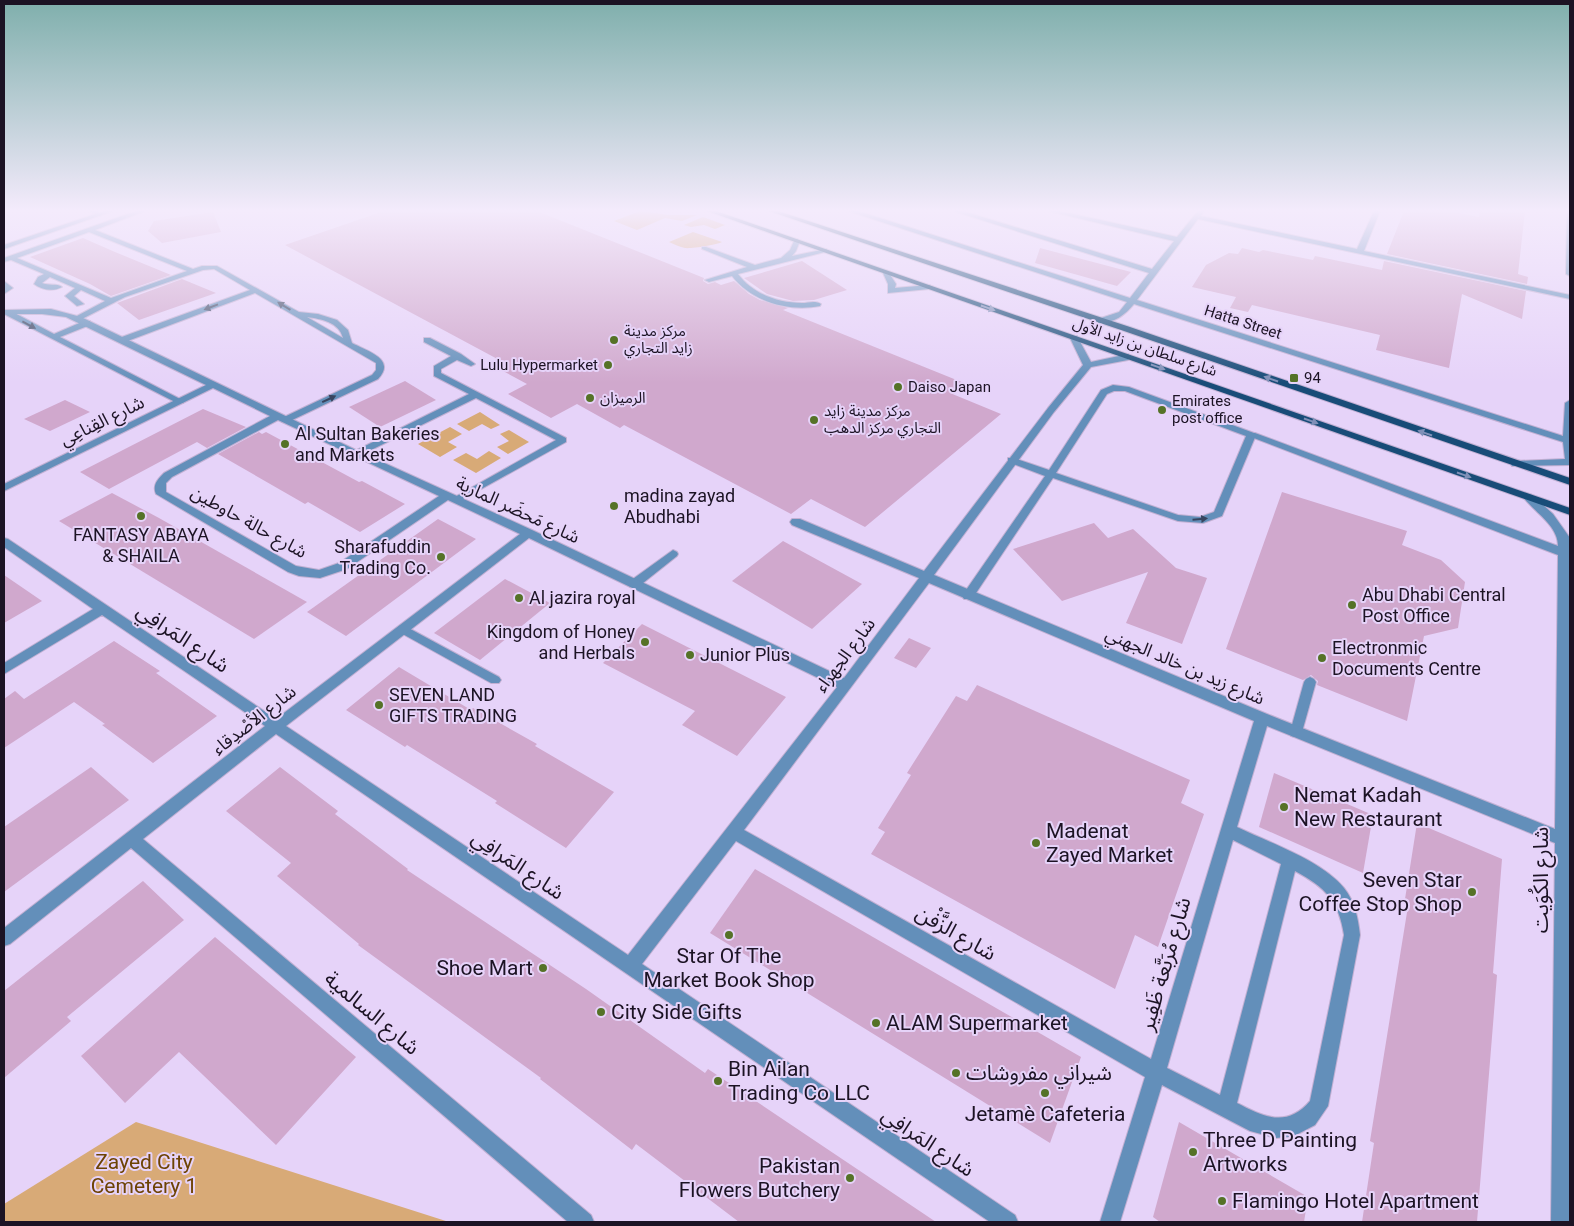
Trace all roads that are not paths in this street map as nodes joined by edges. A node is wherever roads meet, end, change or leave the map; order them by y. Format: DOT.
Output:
graph roads {
  1 [pos="36,268"];
  2 [pos="186,268"];
  3 [pos="200,268"];
  4 [pos="217,268"];
  5 [pos="755,268"];
  6 [pos="873,268"];
  7 [pos="943,268"];
  8 [pos="1030,268"];
  9 [pos="1142,268"];
  10 [pos="1157,268"];
  11 [pos="1436,268"];
  12 [pos="193,271"];
  13 [pos="1154,272"];
  14 [pos="886,273"];
  15 [pos="49,274"];
  16 [pos="734,274"];
  17 [pos="709,280"];
  18 [pos="4,284"];
  19 [pos="929,287"];
  20 [pos="58,288"];
  21 [pos="80,288"];
  22 [pos="257,290"];
  23 [pos="4,292"];
  24 [pos="1570,297"];
  25 [pos="112,301"];
  26 [pos="1132,301"];
  27 [pos="80,304"];
  28 [pos="817,304"];
  29 [pos="4,311"];
  30 [pos="1122,314"];
  31 [pos="78,319"];
  32 [pos="1101,321"];
  33 [pos="1127,329"];
  34 [pos="53,337"];
  35 [pos="1074,338"];
  36 [pos="122,340"];
  37 [pos="427,340"];
  38 [pos="458,356"];
  39 [pos="1128,357"];
  40 [pos="472,364"];
  41 [pos="1088,365"];
  42 [pos="215,384"];
  43 [pos="476,394"];
  44 [pos="180,401"];
  45 [pos="1570,403"];
  46 [pos="282,418"];
  47 [pos="1251,435"];
  48 [pos="1569,441"];
  49 [pos="356,454"];
  50 [pos="1011,460"];
  51 [pos="1570,462"];
  52 [pos="1516,464"];
  53 [pos="1051,474"];
  54 [pos="1570,482"];
  55 [pos="4,488"];
  56 [pos="1528,497"];
  57 [pos="451,498"];
  58 [pos="1570,512"];
  59 [pos="796,522"];
  60 [pos="528,533"];
  61 [pos="4,542"];
  62 [pos="1567,545"];
  63 [pos="673,554"];
  64 [pos="926,578"];
  65 [pos="634,584"];
  66 [pos="968,596"];
  67 [pos="102,609"];
  68 [pos="403,629"];
  69 [pos="1567,636"];
  70 [pos="4,669"];
  71 [pos="495,680"];
  72 [pos="1310,682"];
  73 [pos="846,685"];
  74 [pos="1262,718"];
  75 [pos="276,726"];
  76 [pos="1296,732"];
  77 [pos="1227,830"];
  78 [pos="734,832"];
  79 [pos="132,839"];
  80 [pos="1562,839"];
  81 [pos="1290,860"];
  82 [pos="4,938"];
  83 [pos="630,966"];
  84 [pos="1157,1073"];
  85 [pos="1226,1108"];
  86 [pos="584,1222"];
  87 [pos="1008,1222"];
  88 [pos="1110,1222"];
  89 [pos="1561,1222"];
  1 -- 15 [label="lane"];
  2 -- 12 [label="lane"];
  3 -- 12 [label="lane"];
  4 -- 22 [label="lane"];
  5 -- 16 [label="lane"];
  6 -- 14 [label="main road, شارع سلطان بن زايد الأول"];
  7 -- 32 [label="main road, شارع سلطان بن زايد الأول"];
  8 -- 26 [label="street, Hatta Street"];
  9 -- 13 [label="street"];
  10 -- 13 [label="street"];
  11 -- 24 [label="street"];
  12 -- 25 [label="lane"];
  13 -- 26 [label="street"];
  14 -- 19 [label="main road, شارع سلطان بن زايد الأول"];
  14 -- 19 [label="lane"];
  15 -- 20 [label="lane"];
  15 -- 21 [label="lane"];
  16 -- 17 [label="lane"];
  16 -- 28 [label="lane"];
  18 -- 23 [label="lane"];
  19 -- 35 [label="main road, شارع سلطان بن زايد الأول, one-way"];
  21 -- 25 [label="lane"];
  21 -- 27 [label="lane"];
  22 -- 36 [label="lane, one-way"];
  46 -- 22 [label="lane, one-way"];
  25 -- 31 [label="lane"];
  26 -- 30 [label="street"];
  26 -- 48 [label="street, Hatta Street"];
  29 -- 31 [label="street, شارع مَحضَر المارية"];
  29 -- 34 [label="lane, one-way"];
  30 -- 32 [label="street"];
  30 -- 33 [label="street"];
  31 -- 34 [label="lane"];
  31 -- 36 [label="street, شارع مَحضَر المارية"];
  32 -- 33 [label="main road, شارع سلطان بن زايد الأول"];
  52 -- 33 [label="main road, شارع سلطان بن زايد الأول, one-way"];
  34 -- 44 [label="lane"];
  35 -- 39 [label="main road, شارع سلطان بن زايد الأول"];
  35 -- 41 [label="street"];
  36 -- 42 [label="street, شارع مَحضَر المارية"];
  37 -- 38 [label="lane"];
  38 -- 40 [label="lane"];
  38 -- 43 [label="lane"];
  39 -- 41 [label="street"];
  39 -- 56 [label="main road, شارع سلطان بن زايد الأول, one-way"];
  41 -- 50 [label="street, شارع الجهراء"];
  42 -- 44 [label="street, شارع القِناعِي"];
  42 -- 46 [label="street, شارع مَحضَر المارية"];
  43 -- 49 [label="lane"];
  43 -- 57 [label="lane"];
  44 -- 55 [label="street, شارع القِناعِي"];
  45 -- 48 [label="street"];
  46 -- 49 [label="street, شارع مَحضَر المارية"];
  46 -- 57 [label="street, شارع حالة حاوطين"];
  47 -- 53 [label="lane"];
  53 -- 47 [label="lane, one-way"];
  47 -- 62 [label="street"];
  48 -- 51 [label="street"];
  49 -- 57 [label="street, شارع مَحضَر المارية"];
  50 -- 53 [label="lane"];
  50 -- 64 [label="street, شارع الجهراء"];
  51 -- 52 [label="street"];
  52 -- 54 [label="main road, شارع سلطان بن زايد الأول"];
  53 -- 66 [label="lane"];
  56 -- 58 [label="main road, شارع سلطان بن زايد الأول"];
  56 -- 62 [label="street"];
  57 -- 60 [label="street, شارع مَحضَر المارية"];
  59 -- 64 [label="street, شارع زيد بن خالد الجهني"];
  60 -- 65 [label="street, شارع مَحضَر المارية"];
  60 -- 68 [label="street, شارع الأصْدِقاء"];
  61 -- 67 [label="street, شارع المَرافِي"];
  62 -- 69 [label="street, شارع الكُوَيت"];
  63 -- 65 [label="lane"];
  64 -- 66 [label="street, شارع زيد بن خالد الجهني"];
  64 -- 73 [label="street, شارع الجهراء"];
  65 -- 73 [label="street, شارع مَحضَر المارية"];
  66 -- 74 [label="street, شارع زيد بن خالد الجهني"];
  67 -- 70 [label="street"];
  67 -- 75 [label="street, شارع المَرافِي"];
  68 -- 71 [label="lane"];
  68 -- 75 [label="street, شارع الأصْدِقاء"];
  69 -- 80 [label="street, شارع الكُوَيت"];
  72 -- 76 [label="lane"];
  73 -- 78 [label="street, شارع الجهراء"];
  74 -- 76 [label="street, شارع زيد بن خالد الجهني"];
  74 -- 77 [label="street, شارع مُرَبَّعة ظَفِير"];
  75 -- 79 [label="street, شارع الأصْدِقاء"];
  75 -- 83 [label="street, شارع المَرافِي"];
  76 -- 80 [label="street, شارع زيد بن خالد الجهني"];
  77 -- 81 [label="street, شارع الزَّفْن"];
  77 -- 84 [label="street, شارع مُرَبَّعة ظَفِير"];
  78 -- 83 [label="street, شارع الجهراء"];
  78 -- 84 [label="street, شارع الزَّفْن"];
  79 -- 82 [label="street, شارع الأصْدِقاء"];
  79 -- 86 [label="street, شارع السالمية"];
  80 -- 89 [label="street, شارع الكُوَيت"];
  81 -- 85 [label="street"];
  81 -- 85 [label="street, شارع الزَّفْن"];
  83 -- 87 [label="street, شارع المَرافِي"];
  84 -- 85 [label="street, شارع الزَّفْن"];
  84 -- 88 [label="street, شارع مُرَبَّعة ظَفِير"];
}
